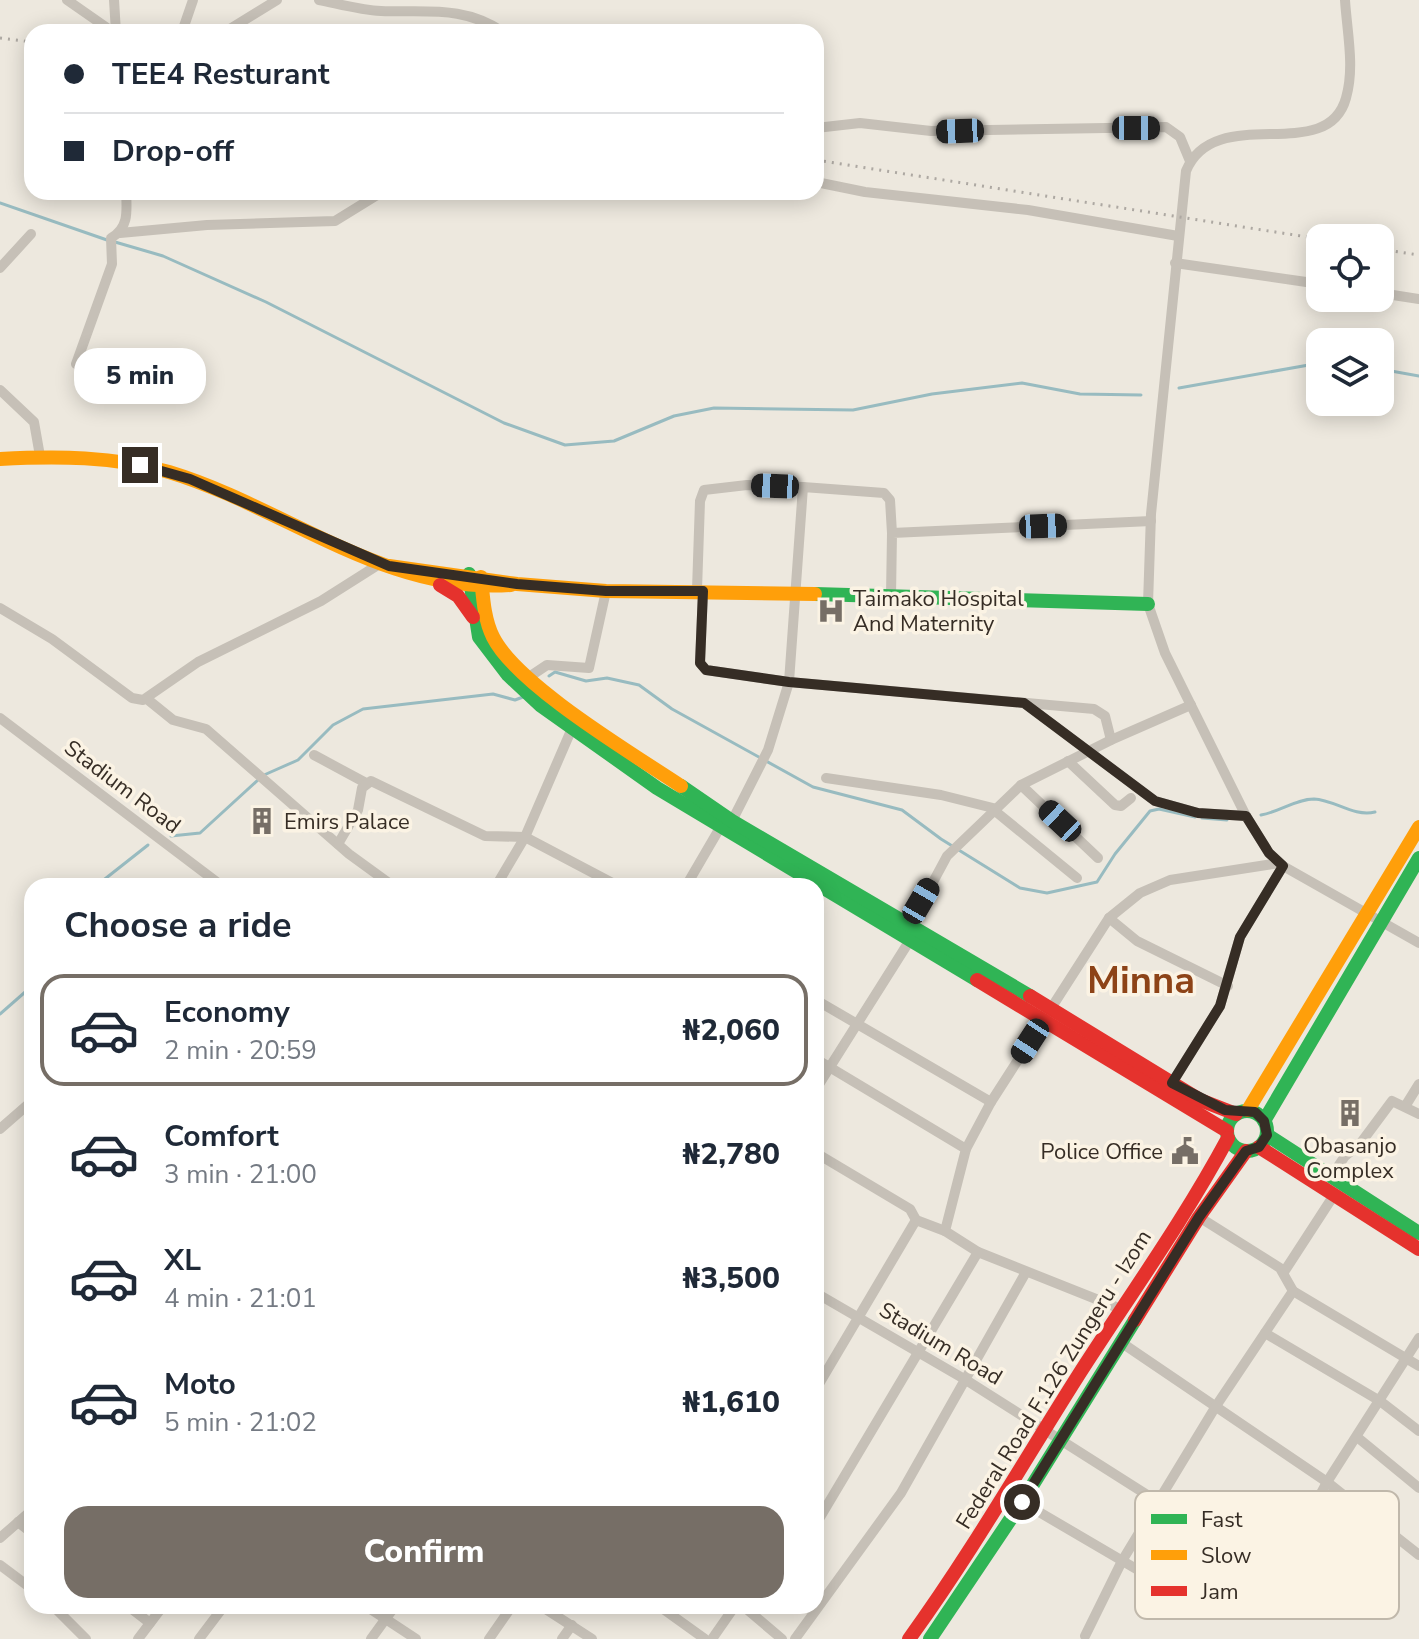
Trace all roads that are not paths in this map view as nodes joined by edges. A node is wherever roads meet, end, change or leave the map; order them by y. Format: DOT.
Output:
graph roads {
  1 [pos="67,0"];
  2 [pos="114,0"];
  3 [pos="193,0"];
  4 [pos="277,0"];
  5 [pos="319,0"];
  6 [pos="1345,0"];
  7 [pos="102,24"];
  8 [pos="114,24"];
  9 [pos="185,24"];
  10 [pos="238,24"];
  11 [pos="491,24"];
  12 [pos="824,127"];
  13 [pos="1190,161"];
  14 [pos="824,184"];
  15 [pos="126,200"];
  16 [pos="369,200"];
  17 [pos="31,234"];
  18 [pos="1178,236"];
  19 [pos="113,240"];
  20 [pos="1175,263"];
  21 [pos="0,268"];
  22 [pos="1306,282"];
  23 [pos="1394,295"];
  24 [pos="1419,299"];
  25 [pos="76,364"];
  26 [pos="0,390"];
  27 [pos="40,456"];
  28 [pos="0,459"];
  29 [pos="803,487"];
  30 [pos="1151,521"];
  31 [pos="892,533"];
  32 [pos="385,564"];
  33 [pos="476,581"];
  34 [pos="436,583"];
  35 [pos="700,590"];
  36 [pos="606,591"];
  37 [pos="795,594"];
  38 [pos="891,596"];
  39 [pos="1148,604"];
  40 [pos="0,608"];
  41 [pos="475,619"];
  42 [pos="529,677"];
  43 [pos="789,682"];
  44 [pos="147,699"];
  45 [pos="1024,703"];
  46 [pos="1191,705"];
  47 [pos="0,718"];
  48 [pos="575,722"];
  49 [pos="1111,740"];
  50 [pos="1087,753"];
  51 [pos="314,755"];
  52 [pos="1068,761"];
  53 [pos="826,778"];
  54 [pos="366,783"];
  55 [pos="1021,785"];
  56 [pos="1131,798"];
  57 [pos="996,810"];
  58 [pos="1246,816"];
  59 [pos="726,823"];
  60 [pos="1419,827"];
  61 [pos="525,837"];
  62 [pos="338,844"];
  63 [pos="1098,858"];
  64 [pos="1419,858"];
  65 [pos="1281,864"];
  66 [pos="209,878"];
  67 [pos="383,878"];
  68 [pos="501,878"];
  69 [pos="603,878"];
  70 [pos="691,878"];
  71 [pos="812,878"];
  72 [pos="1077,878"];
  73 [pos="824,885"];
  74 [pos="1366,915"];
  75 [pos="1109,918"];
  76 [pos="911,923"];
  77 [pos="1382,923"];
  78 [pos="910,940"];
  79 [pos="1419,943"];
  80 [pos="1228,986"];
  81 [pos="824,1005"];
  82 [pos="1047,1016"];
  83 [pos="857,1025"];
  84 [pos="824,1064"];
  85 [pos="830,1068"];
  86 [pos="824,1077"];
  87 [pos="1172,1083"];
  88 [pos="1419,1084"];
  89 [pos="991,1102"];
  90 [pos="1406,1105"];
  91 [pos="24,1108"];
  92 [pos="1242,1112"];
  93 [pos="1419,1114"];
  94 [pos="0,1129"];
  95 [pos="1228,1134"];
  96 [pos="1259,1138"];
  97 [pos="966,1149"];
  98 [pos="824,1158"];
  99 [pos="1331,1177"];
  100 [pos="1334,1195"];
  101 [pos="1199,1217"];
  102 [pos="916,1220"];
  103 [pos="945,1231"];
  104 [pos="1419,1233"];
  105 [pos="1419,1249"];
  106 [pos="978,1252"];
  107 [pos="1026,1272"];
  108 [pos="1284,1272"];
  109 [pos="1293,1291"];
  110 [pos="824,1298"];
  111 [pos="1121,1309"];
  112 [pos="858,1318"];
  113 [pos="1265,1333"];
  114 [pos="1419,1338"];
  115 [pos="1122,1343"];
  116 [pos="920,1353"];
  117 [pos="1407,1358"];
  118 [pos="1419,1366"];
  119 [pos="824,1375"];
  120 [pos="966,1380"];
  121 [pos="1380,1401"];
  122 [pos="1216,1406"];
  123 [pos="1044,1429"];
  124 [pos="1419,1431"];
  125 [pos="1357,1437"];
  126 [pos="1061,1440"];
  127 [pos="1327,1482"];
  128 [pos="1419,1488"];
  129 [pos="1143,1491"];
  130 [pos="1167,1491"];
  131 [pos="1322,1491"];
  132 [pos="1338,1491"];
  133 [pos="1022,1502"];
  134 [pos="824,1511"];
  135 [pos="24,1517"];
  136 [pos="18,1522"];
  137 [pos="24,1527"];
  138 [pos="0,1538"];
  139 [pos="1399,1539"];
  140 [pos="1135,1541"];
  141 [pos="1419,1555"];
  142 [pos="1122,1561"];
  143 [pos="0,1565"];
  144 [pos="1135,1568"];
  145 [pos="24,1583"];
  146 [pos="824,1599"];
  147 [pos="61,1614"];
  148 [pos="138,1614"];
  149 [pos="157,1614"];
  150 [pos="218,1614"];
  151 [pos="378,1614"];
  152 [pos="389,1614"];
  153 [pos="506,1614"];
  154 [pos="554,1614"];
  155 [pos="670,1614"];
  156 [pos="729,1614"];
  157 [pos="756,1614"];
  158 [pos="813,1614"];
  159 [pos="386,1619"];
  160 [pos="150,1623"];
  161 [pos="572,1625"];
  162 [pos="1085,1636"];
  163 [pos="86,1639"];
  164 [pos="138,1639"];
  165 [pos="199,1639"];
  166 [pos="371,1639"];
  167 [pos="416,1639"];
  168 [pos="489,1639"];
  169 [pos="562,1639"];
  170 [pos="592,1639"];
  171 [pos="705,1639"];
  172 [pos="712,1639"];
  173 [pos="782,1639"];
  174 [pos="795,1639"];
  175 [pos="909,1639"];
  176 [pos="930,1639"];
  1 -- 7 [label="street"];
  2 -- 8 [label="street"];
  3 -- 9 [label="street"];
  4 -- 10 [label="street"];
  5 -- 11 [label="street"];
  6 -- 13 [label="street"];
  12 -- 13 [label="street"];
  13 -- 18 [label="street"];
  14 -- 18 [label="street"];
  15 -- 19 [label="street"];
  16 -- 19 [label="street"];
  17 -- 21 [label="street"];
  18 -- 20 [label="street"];
  19 -- 25 [label="street"];
  20 -- 22 [label="street"];
  20 -- 30 [label="street"];
  23 -- 24 [label="street"];
  26 -- 27 [label="street"];
  27 -- 28 [label="main road"];
  27 -- 32 [label="main road"];
  29 -- 31 [label="street"];
  29 -- 35 [label="street"];
  29 -- 37 [label="street"];
  30 -- 31 [label="street"];
  30 -- 39 [label="street"];
  31 -- 38 [label="street"];
  32 -- 33 [label="main road"];
  32 -- 34 [label="main road"];
  32 -- 44 [label="street"];
  33 -- 34 [label="main road"];
  33 -- 36 [label="main road"];
  33 -- 41 [label="main road"];
  33 -- 42 [label="main road"];
  34 -- 41 [label="main road"];
  35 -- 36 [label="main road"];
  35 -- 37 [label="main road"];
  35 -- 43 [label="street"];
  36 -- 42 [label="street"];
  37 -- 38 [label="main road"];
  37 -- 43 [label="street"];
  38 -- 39 [label="main road"];
  39 -- 46 [label="street"];
  40 -- 44 [label="street"];
  41 -- 48 [label="main road"];
  42 -- 48 [label="main road"];
  43 -- 45 [label="street"];
  43 -- 59 [label="street"];
  44 -- 62 [label="street"];
  45 -- 49 [label="street"];
  45 -- 50 [label="street"];
  46 -- 49 [label="street"];
  46 -- 58 [label="street"];
  47 -- 66 [label="street, Stadium Road"];
  48 -- 59 [label="main road"];
  48 -- 61 [label="street"];
  49 -- 50 [label="street"];
  50 -- 52 [label="street"];
  50 -- 58 [label="street"];
  51 -- 54 [label="street"];
  52 -- 55 [label="street"];
  52 -- 56 [label="street"];
  53 -- 57 [label="street"];
  54 -- 61 [label="street"];
  54 -- 62 [label="street"];
  55 -- 57 [label="street"];
  55 -- 63 [label="street"];
  57 -- 72 [label="street"];
  57 -- 76 [label="street"];
  58 -- 65 [label="street"];
  59 -- 70 [label="street"];
  59 -- 71 [label="main road"];
  59 -- 76 [label="main road"];
  60 -- 74 [label="main road"];
  61 -- 68 [label="street"];
  61 -- 69 [label="street"];
  62 -- 67 [label="street"];
  64 -- 77 [label="main road, Federal Road F.126 Zungeru - Izom"];
  65 -- 74 [label="street"];
  65 -- 75 [label="street"];
  65 -- 80 [label="street"];
  73 -- 78 [label="main road"];
  74 -- 77 [label="street"];
  74 -- 92 [label="main road"];
  75 -- 80 [label="street"];
  75 -- 82 [label="street"];
  76 -- 82 [label="main road"];
  77 -- 79 [label="street"];
  77 -- 96 [label="main road, Federal Road F.126 Zungeru - Izom"];
  78 -- 82 [label="main road"];
  78 -- 83 [label="street"];
  80 -- 87 [label="street"];
  81 -- 83 [label="street"];
  82 -- 87 [label="main road"];
  82 -- 89 [label="street"];
  82 -- 95 [label="main road"];
  83 -- 85 [label="street"];
  83 -- 89 [label="street"];
  84 -- 85 [label="street"];
  85 -- 86 [label="street"];
  85 -- 97 [label="street"];
  87 -- 92 [label="main road"];
  88 -- 90 [label="street"];
  89 -- 97 [label="street"];
  90 -- 93 [label="street"];
  90 -- 99 [label="street"];
  91 -- 94 [label="street"];
  92 -- 95 [label="main road, Federal Road F.126 Zungeru - Izom"];
  92 -- 96 [label="main road"];
  95 -- 96 [label="main road"];
  95 -- 111 [label="main road, Federal Road F.126 Zungeru - Izom"];
  96 -- 99 [label="main road"];
  96 -- 100 [label="main road"];
  96 -- 101 [label="main road, Federal Road F.126 Zungeru - Izom"];
  97 -- 103 [label="street"];
  98 -- 102 [label="street"];
  99 -- 104 [label="main road"];
  100 -- 105 [label="main road"];
  100 -- 108 [label="street"];
  101 -- 108 [label="street"];
  101 -- 115 [label="main road, Federal Road F.126 Zungeru - Izom"];
  102 -- 103 [label="street"];
  102 -- 112 [label="street"];
  103 -- 106 [label="street"];
  106 -- 107 [label="street"];
  106 -- 116 [label="street"];
  107 -- 111 [label="street"];
  107 -- 120 [label="street"];
  108 -- 109 [label="street"];
  109 -- 113 [label="street"];
  109 -- 117 [label="street"];
  110 -- 112 [label="street, Stadium Road"];
  111 -- 123 [label="main road, Federal Road F.126 Zungeru - Izom"];
  112 -- 116 [label="street, Stadium Road"];
  112 -- 119 [label="street"];
  113 -- 121 [label="street"];
  113 -- 122 [label="street"];
  114 -- 117 [label="street"];
  115 -- 122 [label="street"];
  115 -- 126 [label="main road, Federal Road F.126 Zungeru - Izom"];
  116 -- 120 [label="street, Stadium Road"];
  116 -- 134 [label="street"];
  117 -- 118 [label="street"];
  117 -- 121 [label="street"];
  120 -- 123 [label="street, Stadium Road"];
  120 -- 146 [label="street"];
  121 -- 124 [label="street"];
  121 -- 125 [label="street"];
  122 -- 127 [label="street"];
  122 -- 130 [label="street"];
  123 -- 126 [label="street, Stadium Road"];
  123 -- 175 [label="main road, Federal Road F.126 Zungeru - Izom"];
  125 -- 127 [label="street"];
  125 -- 128 [label="street"];
  126 -- 129 [label="street, Stadium Road"];
  126 -- 133 [label="main road, Federal Road F.126 Zungeru - Izom"];
  127 -- 131 [label="street, Stadium Road"];
  127 -- 132 [label="street"];
  133 -- 142 [label="street"];
  133 -- 176 [label="main road, Federal Road F.126 Zungeru - Izom"];
  135 -- 136 [label="street"];
  136 -- 137 [label="street"];
  136 -- 138 [label="street"];
  139 -- 141 [label="street"];
  140 -- 142 [label="street"];
  142 -- 144 [label="street"];
  142 -- 162 [label="street"];
  143 -- 145 [label="street"];
  147 -- 163 [label="street"];
  148 -- 160 [label="street"];
  149 -- 160 [label="street"];
  150 -- 165 [label="street"];
  151 -- 159 [label="street"];
  152 -- 159 [label="street"];
  153 -- 168 [label="street"];
  154 -- 161 [label="street"];
  155 -- 171 [label="street"];
  156 -- 172 [label="street"];
  157 -- 173 [label="street"];
  158 -- 174 [label="street"];
  159 -- 166 [label="street"];
  159 -- 167 [label="street"];
  160 -- 164 [label="street"];
  161 -- 169 [label="street"];
  161 -- 170 [label="street"];
}
